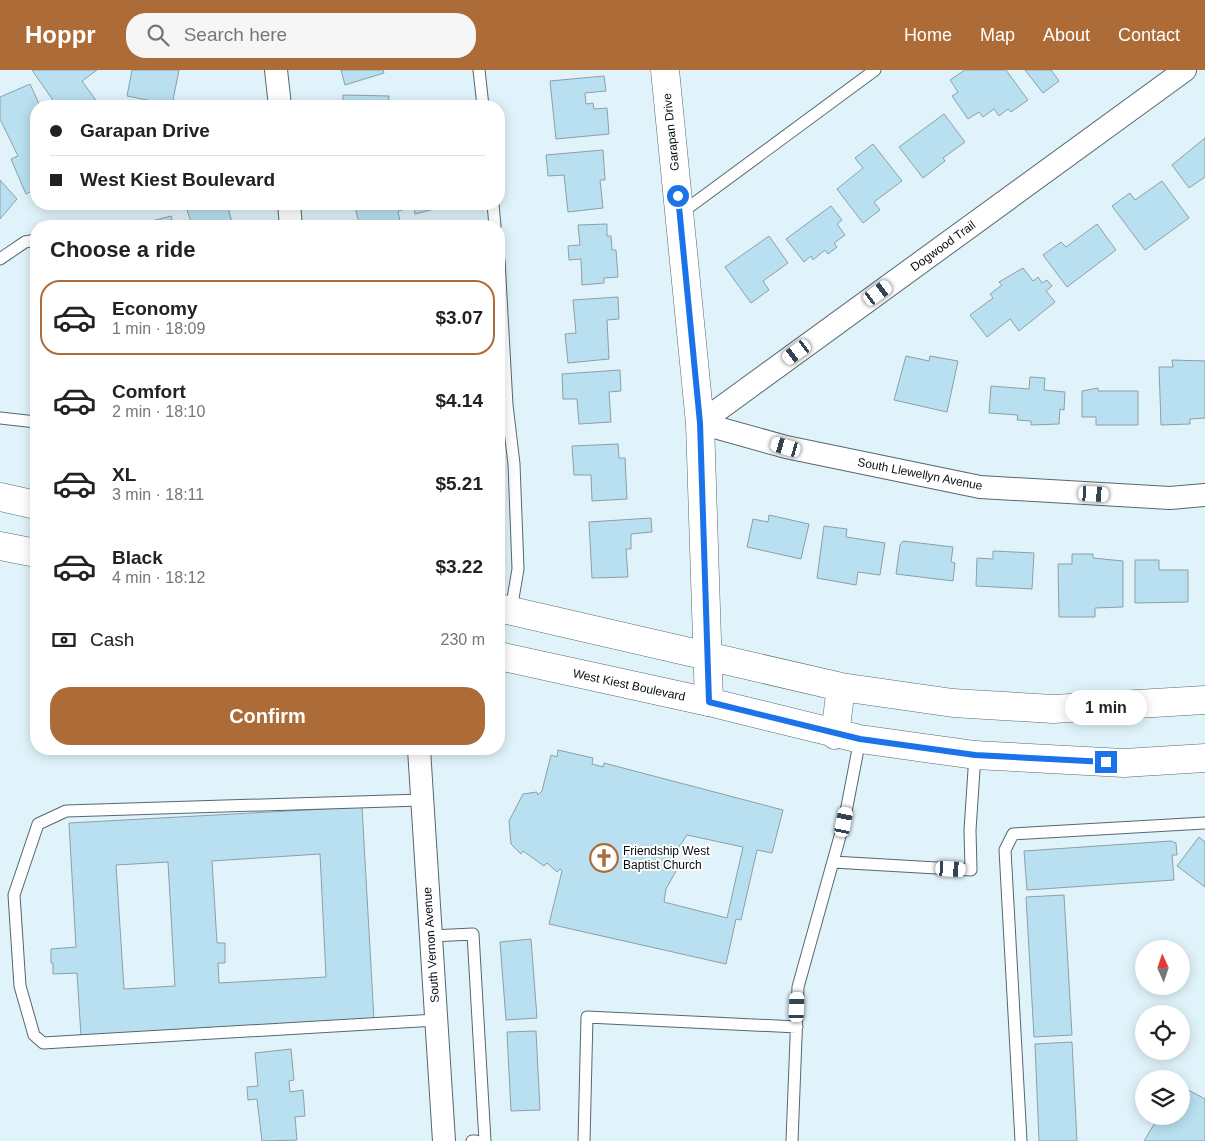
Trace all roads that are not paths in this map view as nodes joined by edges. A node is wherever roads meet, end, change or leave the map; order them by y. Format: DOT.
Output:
graph roads {
  1 [pos="276,70"];
  2 [pos="479,70"];
  3 [pos="665,70"];
  4 [pos="875,70"];
  5 [pos="1185,70"];
  6 [pos="279,100"];
  7 [pos="482,100"];
  8 [pos="680,214"];
  9 [pos="30,241"];
  10 [pos="0,259"];
  11 [pos="505,369"];
  12 [pos="0,418"];
  13 [pos="30,421"];
  14 [pos="700,423"];
  15 [pos="1205,494"];
  16 [pos="0,497"];
  17 [pos="30,504"];
  18 [pos="0,546"];
  19 [pos="30,552"];
  20 [pos="505,609"];
  21 [pos="707,656"];
  22 [pos="505,657"];
  23 [pos="841,687"];
  24 [pos="1205,700"];
  25 [pos="709,702"];
  26 [pos="848,737"];
  27 [pos="419,755"];
  28 [pos="975,755"];
  29 [pos="1205,758"];
  30 [pos="421,800"];
  31 [pos="1205,823"];
  32 [pos="833,862"];
  33 [pos="431,936"];
  34 [pos="436,1020"];
  35 [pos="797,1027"];
  36 [pos="444,1141"];
  37 [pos="485,1141"];
  38 [pos="584,1141"];
  39 [pos="792,1141"];
  40 [pos="1021,1141"];
  1 -- 6 [label="street"];
  2 -- 7 [label="lane"];
  3 -- 8 [label="main road, Garapan Drive"];
  4 -- 8 [label="lane"];
  5 -- 14 [label="street, Dogwood Trail"];
  8 -- 14 [label="main road, Garapan Drive"];
  9 -- 10 [label="lane"];
  11 -- 20 [label="lane"];
  12 -- 13 [label="lane"];
  14 -- 15 [label="street, South Llewellyn Avenue"];
  14 -- 21 [label="main road, Garapan Drive"];
  16 -- 17 [label="main road"];
  18 -- 19 [label="main road"];
  20 -- 21 [label="main road"];
  21 -- 23 [label="main road"];
  21 -- 25 [label="main road, Garapan Drive"];
  22 -- 25 [label="main road, West Kiest Boulevard"];
  23 -- 24 [label="main road"];
  23 -- 26 [label="main road"];
  25 -- 26 [label="main road, West Kiest Boulevard"];
  26 -- 28 [label="main road, West Kiest Boulevard"];
  26 -- 32 [label="lane"];
  27 -- 30 [label="street, South Vernon Avenue"];
  28 -- 29 [label="main road, West Kiest Boulevard"];
  28 -- 32 [label="lane"];
  30 -- 33 [label="street, South Vernon Avenue"];
  30 -- 34 [label="lane"];
  31 -- 40 [label="lane"];
  32 -- 35 [label="lane"];
  33 -- 34 [label="street, South Vernon Avenue"];
  33 -- 37 [label="lane"];
  34 -- 36 [label="street, South Vernon Avenue"];
  35 -- 38 [label="lane"];
  35 -- 39 [label="lane"];
}
